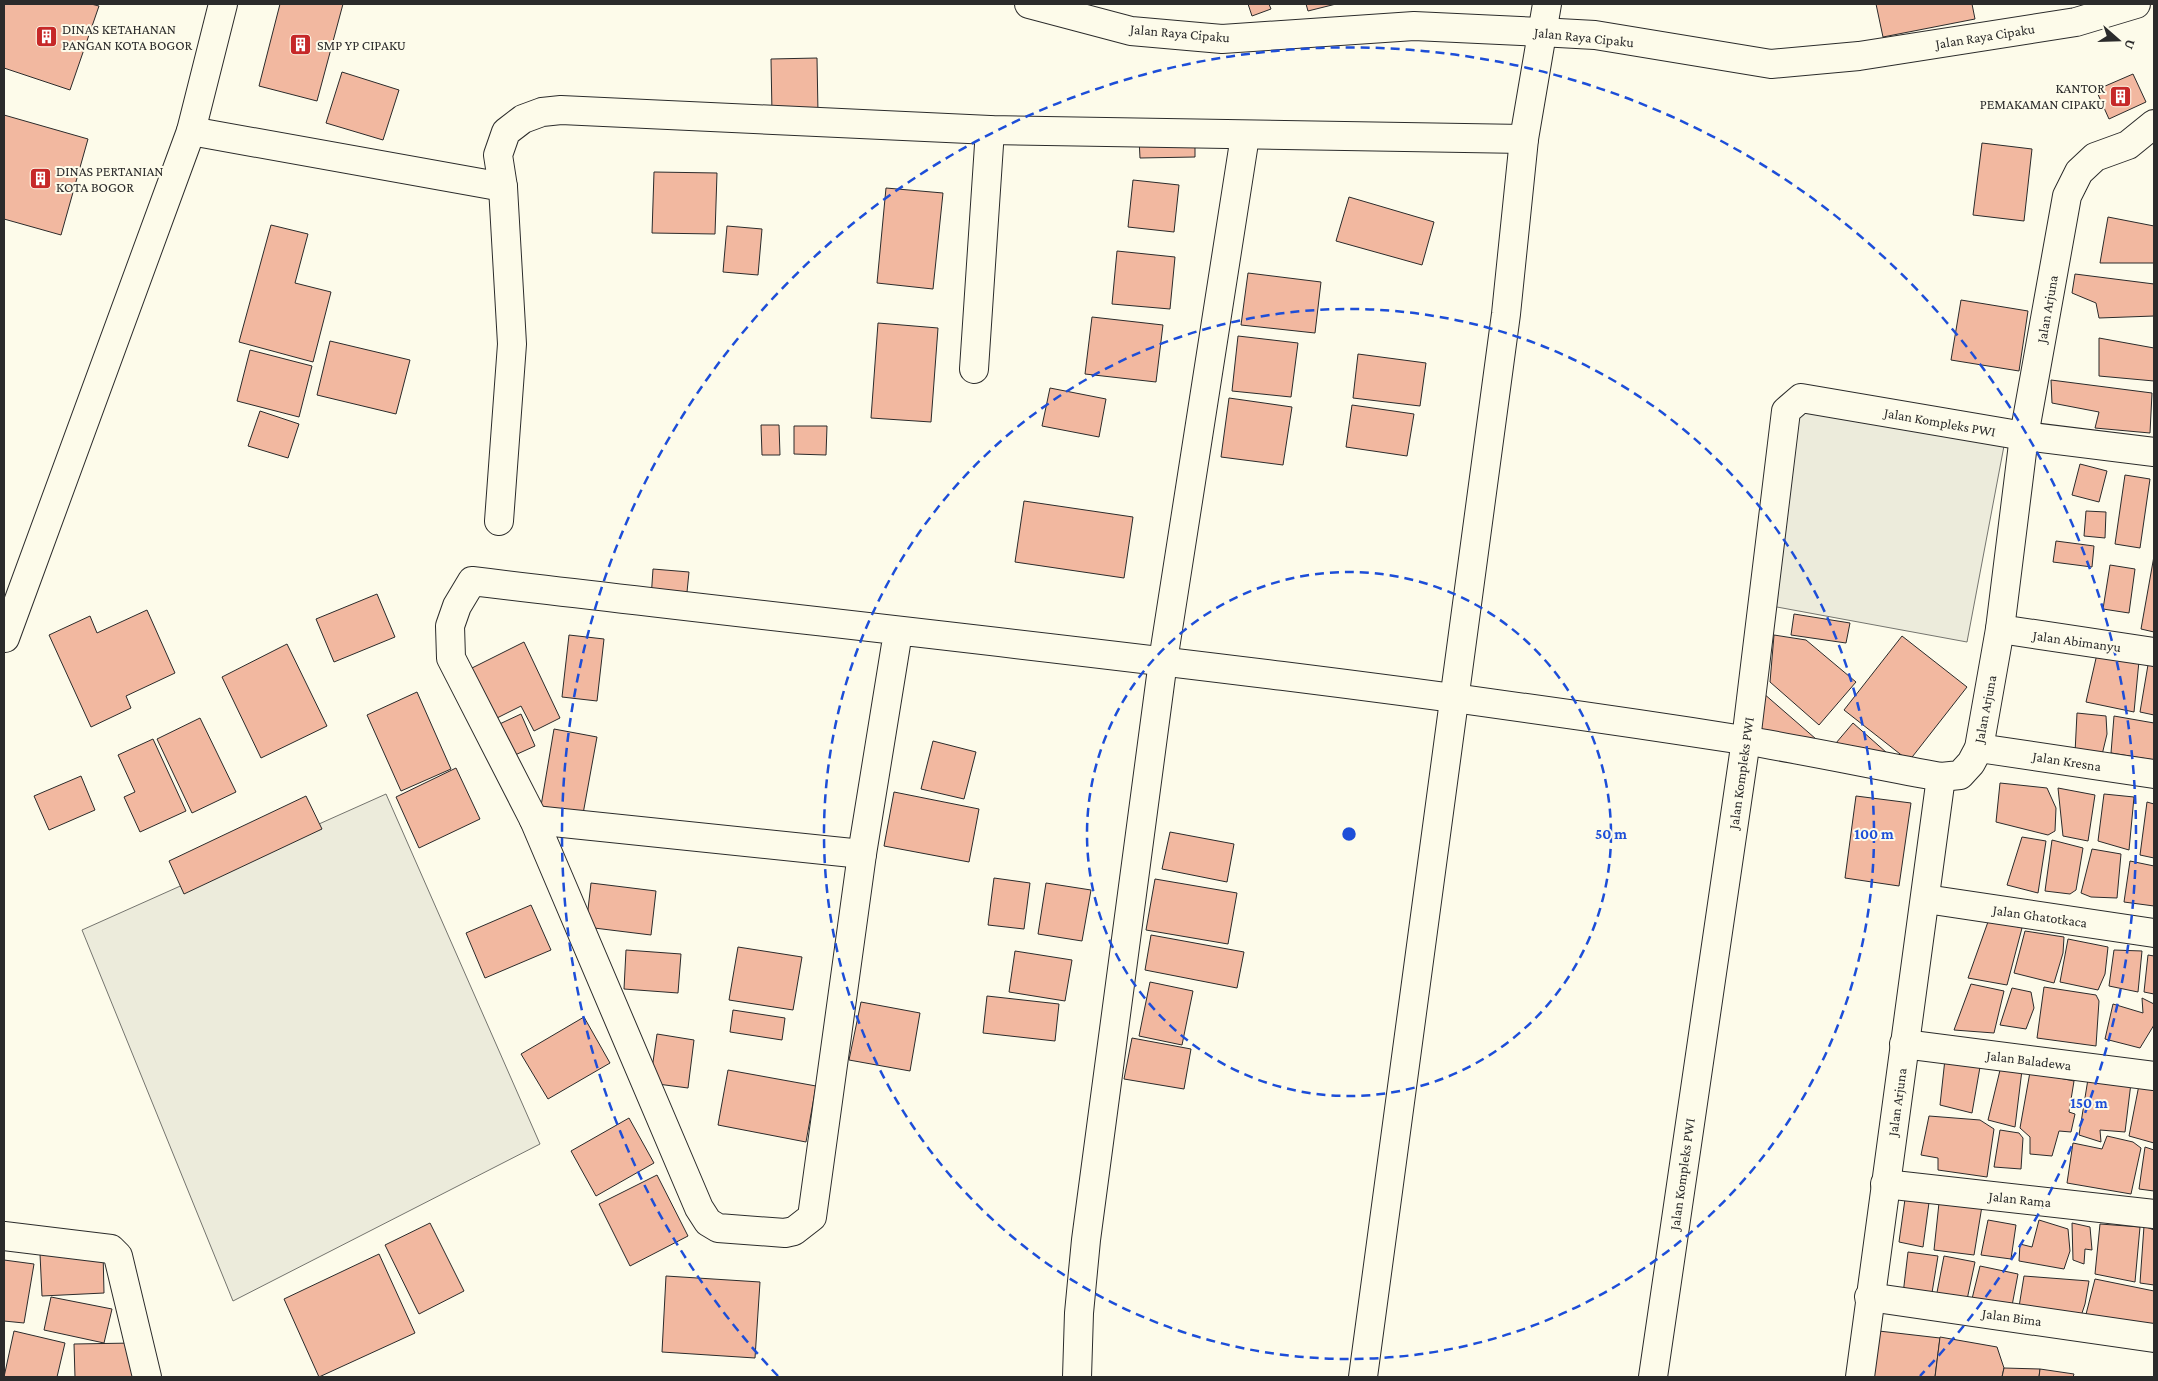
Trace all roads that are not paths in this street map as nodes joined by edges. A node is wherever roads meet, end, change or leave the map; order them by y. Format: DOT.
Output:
graph roads {
  1 [pos="223,4"];
  2 [pos="1029,4"];
  3 [pos="1547,4"];
  4 [pos="2136,4"];
  5 [pos="1540,32"];
  6 [pos="2154,124"];
  7 [pos="990,130"];
  8 [pos="191,131"];
  9 [pos="1244,136"];
  10 [pos="1524,139"];
  11 [pos="2141,145"];
  12 [pos="503,187"];
  13 [pos="974,369"];
  14 [pos="2024,436"];
  15 [pos="2154,452"];
  16 [pos="499,521"];
  17 [pos="2000,629"];
  18 [pos="898,632"];
  19 [pos="5,638"];
  20 [pos="2154,652"];
  21 [pos="1163,661"];
  22 [pos="1456,699"];
  23 [pos="1746,740"];
  24 [pos="1979,748"];
  25 [pos="2154,774"];
  26 [pos="1941,777"];
  27 [pos="534,820"];
  28 [pos="862,854"];
  29 [pos="1926,899"];
  30 [pos="2154,933"];
  31 [pos="1904,1044"];
  32 [pos="2154,1076"];
  33 [pos="1886,1184"];
  34 [pos="2154,1214"];
  35 [pos="4,1236"];
  36 [pos="1869,1297"];
  37 [pos="2154,1338"];
  38 [pos="147,1377"];
  39 [pos="1077,1377"];
  40 [pos="1363,1377"];
  41 [pos="1653,1377"];
  42 [pos="1860,1377"];
  1 -- 8 [label="street"];
  2 -- 5 [label="street, Jalan Raya Cipaku"];
  3 -- 5 [label="street"];
  4 -- 5 [label="street, Jalan Raya Cipaku"];
  5 -- 10 [label="street"];
  6 -- 11 [label="street, Jalan Arjuna"];
  7 -- 9 [label="street"];
  7 -- 12 [label="street"];
  7 -- 13 [label="street"];
  8 -- 12 [label="street"];
  8 -- 19 [label="street"];
  9 -- 10 [label="street"];
  9 -- 21 [label="street"];
  10 -- 22 [label="street"];
  11 -- 14 [label="street, Jalan Arjuna"];
  12 -- 16 [label="street"];
  14 -- 15 [label="street, Jalan Kompleks PWI"];
  14 -- 17 [label="street, Jalan Arjuna"];
  14 -- 23 [label="street, Jalan Kompleks PWI"];
  17 -- 20 [label="street, Jalan Abimanyu"];
  17 -- 24 [label="street, Jalan Arjuna"];
  18 -- 21 [label="street"];
  18 -- 27 [label="street"];
  18 -- 28 [label="street"];
  21 -- 22 [label="street"];
  21 -- 39 [label="street"];
  22 -- 23 [label="street"];
  22 -- 40 [label="street"];
  23 -- 26 [label="street"];
  23 -- 41 [label="street, Jalan Kompleks PWI"];
  24 -- 25 [label="street, Jalan Kresna"];
  24 -- 26 [label="street, Jalan Arjuna"];
  26 -- 29 [label="street, Jalan Arjuna"];
  27 -- 28 [label="street"];
  27 -- 28 [label="street"];
  29 -- 30 [label="street, Jalan Ghatotkaca"];
  29 -- 31 [label="street, Jalan Arjuna"];
  31 -- 32 [label="street, Jalan Baladewa"];
  31 -- 33 [label="street, Jalan Arjuna"];
  33 -- 34 [label="street, Jalan Rama"];
  33 -- 36 [label="street, Jalan Arjuna"];
  35 -- 38 [label="street"];
  36 -- 37 [label="street, Jalan Bima"];
  36 -- 42 [label="street, Jalan Arjuna"];
}
